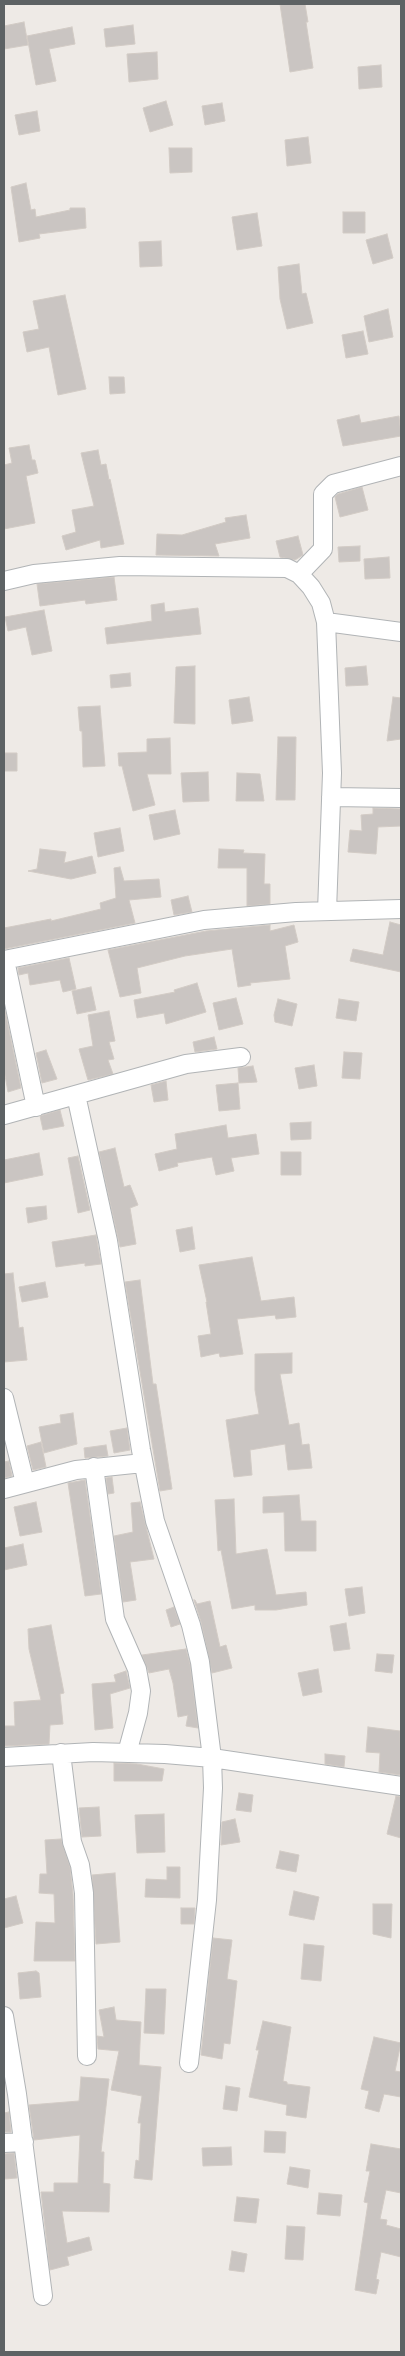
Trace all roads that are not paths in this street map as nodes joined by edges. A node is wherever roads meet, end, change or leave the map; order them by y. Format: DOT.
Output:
graph roads {
  1 [pos="401,466"];
  2 [pos="299,574"];
  3 [pos="4,581"];
  4 [pos="326,622"];
  5 [pos="401,632"];
  6 [pos="331,797"];
  7 [pos="401,798"];
  8 [pos="401,909"];
  9 [pos="326,911"];
  10 [pos="4,960"];
  11 [pos="241,1057"];
  12 [pos="76,1095"];
  13 [pos="36,1107"];
  14 [pos="4,1115"];
  15 [pos="4,1398"];
  16 [pos="143,1463"];
  17 [pos="94,1467"];
  18 [pos="25,1483"];
  19 [pos="4,1489"];
  20 [pos="61,1753"];
  21 [pos="127,1753"];
  22 [pos="4,1756"];
  23 [pos="212,1758"];
  24 [pos="401,1786"];
  25 [pos="4,2016"];
  26 [pos="87,2056"];
  27 [pos="189,2063"];
  28 [pos="24,2142"];
  29 [pos="4,2143"];
  30 [pos="43,2296"];
  1 -- 2 [label="street"];
  2 -- 3 [label="street"];
  2 -- 4 [label="street"];
  4 -- 5 [label="street"];
  4 -- 6 [label="street"];
  6 -- 7 [label="street"];
  6 -- 9 [label="street"];
  8 -- 9 [label="street"];
  9 -- 10 [label="street"];
  10 -- 13 [label="street"];
  11 -- 12 [label="street"];
  12 -- 13 [label="street"];
  12 -- 16 [label="street"];
  13 -- 14 [label="street"];
  15 -- 18 [label="street"];
  16 -- 17 [label="street"];
  16 -- 23 [label="street"];
  17 -- 18 [label="street"];
  17 -- 21 [label="street"];
  18 -- 19 [label="street"];
  20 -- 21 [label="street"];
  20 -- 22 [label="street"];
  20 -- 26 [label="street"];
  21 -- 23 [label="street"];
  23 -- 24 [label="street"];
  23 -- 27 [label="street"];
  25 -- 28 [label="street"];
  28 -- 29 [label="street"];
  28 -- 30 [label="street"];
}
